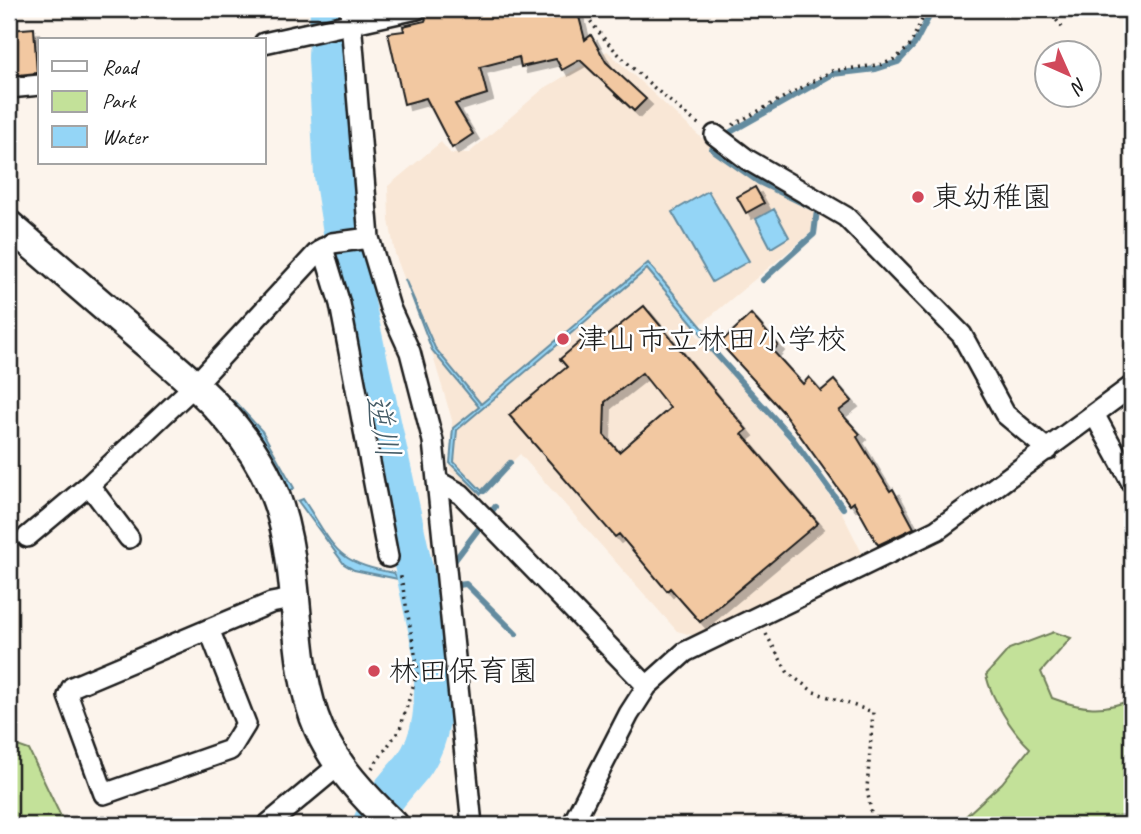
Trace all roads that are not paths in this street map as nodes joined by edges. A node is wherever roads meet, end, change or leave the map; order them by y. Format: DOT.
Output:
graph roads {
  1 [pos="417,9"];
  2 [pos="348,20"];
  3 [pos="266,43"];
  4 [pos="38,85"];
  5 [pos="9,88"];
  6 [pos="715,135"];
  7 [pos="9,225"];
  8 [pos="360,239"];
  9 [pos="328,246"];
  10 [pos="195,385"];
  11 [pos="1132,386"];
  12 [pos="1094,414"];
  13 [pos="1048,450"];
  14 [pos="439,482"];
  15 [pos="1132,483"];
  16 [pos="89,485"];
  17 [pos="27,537"];
  18 [pos="130,538"];
  19 [pos="388,557"];
  20 [pos="297,598"];
  21 [pos="209,629"];
  22 [pos="647,686"];
  23 [pos="351,779"];
  24 [pos="392,823"];
  25 [pos="267,825"];
  26 [pos="472,825"];
  27 [pos="572,825"];
  1 -- 2 [label="street"];
  2 -- 3 [label="street"];
  2 -- 8 [label="street"];
  4 -- 5 [label="street"];
  6 -- 13 [label="street"];
  7 -- 10 [label="street"];
  8 -- 9 [label="street"];
  8 -- 14 [label="street"];
  9 -- 10 [label="street"];
  9 -- 19 [label="street"];
  10 -- 16 [label="street"];
  10 -- 20 [label="street"];
  11 -- 12 [label="street"];
  12 -- 13 [label="street"];
  12 -- 15 [label="street"];
  13 -- 22 [label="street"];
  14 -- 22 [label="street"];
  14 -- 26 [label="street"];
  16 -- 17 [label="street"];
  16 -- 18 [label="street"];
  20 -- 21 [label="street"];
  20 -- 23 [label="street"];
  21 -- 21 [label="street"];
  22 -- 27 [label="street"];
  23 -- 24 [label="street"];
  23 -- 25 [label="street"];
}
